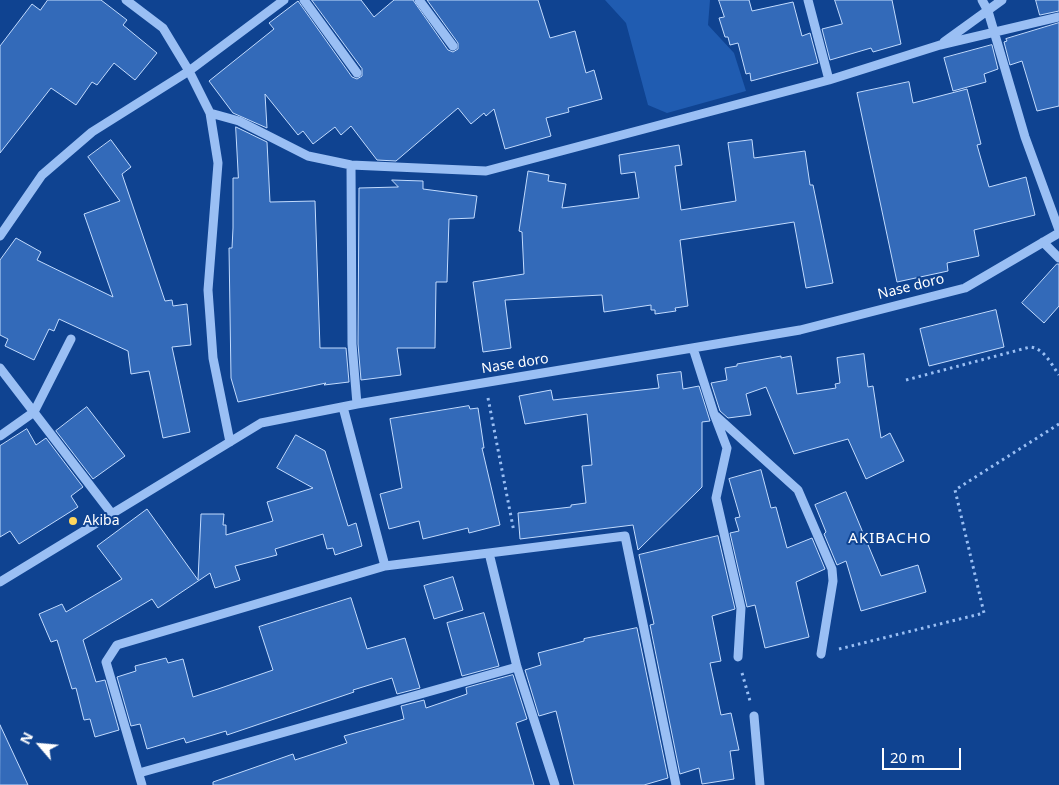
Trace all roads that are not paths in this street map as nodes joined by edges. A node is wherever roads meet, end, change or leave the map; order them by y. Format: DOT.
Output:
graph roads {
  1 [pos="126,0"];
  2 [pos="284,0"];
  3 [pos="304,0"];
  4 [pos="419,0"];
  5 [pos="808,0"];
  6 [pos="982,0"];
  7 [pos="1002,0"];
  8 [pos="988,11"];
  9 [pos="1059,17"];
  10 [pos="994,33"];
  11 [pos="940,45"];
  12 [pos="453,46"];
  13 [pos="189,71"];
  14 [pos="357,73"];
  15 [pos="829,80"];
  16 [pos="210,113"];
  17 [pos="351,165"];
  18 [pos="1059,232"];
  19 [pos="0,236"];
  20 [pos="1043,242"];
  21 [pos="1059,258"];
  22 [pos="71,339"];
  23 [pos="693,348"];
  24 [pos="0,368"];
  25 [pos="357,404"];
  26 [pos="343,407"];
  27 [pos="34,412"];
  28 [pos="714,414"];
  29 [pos="0,436"];
  30 [pos="230,442"];
  31 [pos="112,514"];
  32 [pos="489,553"];
  33 [pos="384,566"];
  34 [pos="0,582"];
  35 [pos="821,654"];
  36 [pos="738,657"];
  37 [pos="517,667"];
  38 [pos="754,716"];
  39 [pos="139,773"];
  40 [pos="142,785"];
  41 [pos="555,785"];
  42 [pos="676,785"];
  43 [pos="760,785"];
  1 -- 13 [label="street"];
  2 -- 13 [label="street"];
  3 -- 14 [label="street"];
  4 -- 12 [label="street"];
  5 -- 15 [label="street"];
  6 -- 8 [label="street"];
  7 -- 8 [label="street"];
  8 -- 10 [label="street"];
  8 -- 11 [label="street"];
  9 -- 10 [label="street"];
  10 -- 11 [label="street"];
  10 -- 18 [label="street"];
  11 -- 15 [label="street"];
  13 -- 16 [label="street"];
  13 -- 19 [label="street"];
  15 -- 17 [label="street"];
  16 -- 17 [label="street"];
  16 -- 30 [label="street"];
  17 -- 25 [label="street"];
  18 -- 20 [label="street, Nase doro"];
  20 -- 21 [label="street"];
  20 -- 23 [label="street, Nase doro"];
  22 -- 27 [label="street"];
  23 -- 25 [label="street, Nase doro"];
  23 -- 28 [label="street"];
  24 -- 27 [label="street"];
  25 -- 26 [label="street, Nase doro"];
  26 -- 30 [label="street, Nase doro"];
  26 -- 33 [label="street"];
  27 -- 29 [label="street"];
  27 -- 31 [label="street"];
  28 -- 35 [label="street"];
  28 -- 36 [label="street"];
  30 -- 31 [label="street, Nase doro"];
  31 -- 34 [label="street, Nase doro"];
  32 -- 33 [label="street"];
  32 -- 37 [label="street"];
  32 -- 42 [label="street"];
  33 -- 39 [label="street"];
  37 -- 39 [label="street"];
  37 -- 41 [label="street"];
  38 -- 43 [label="street"];
  39 -- 40 [label="street"];
}
